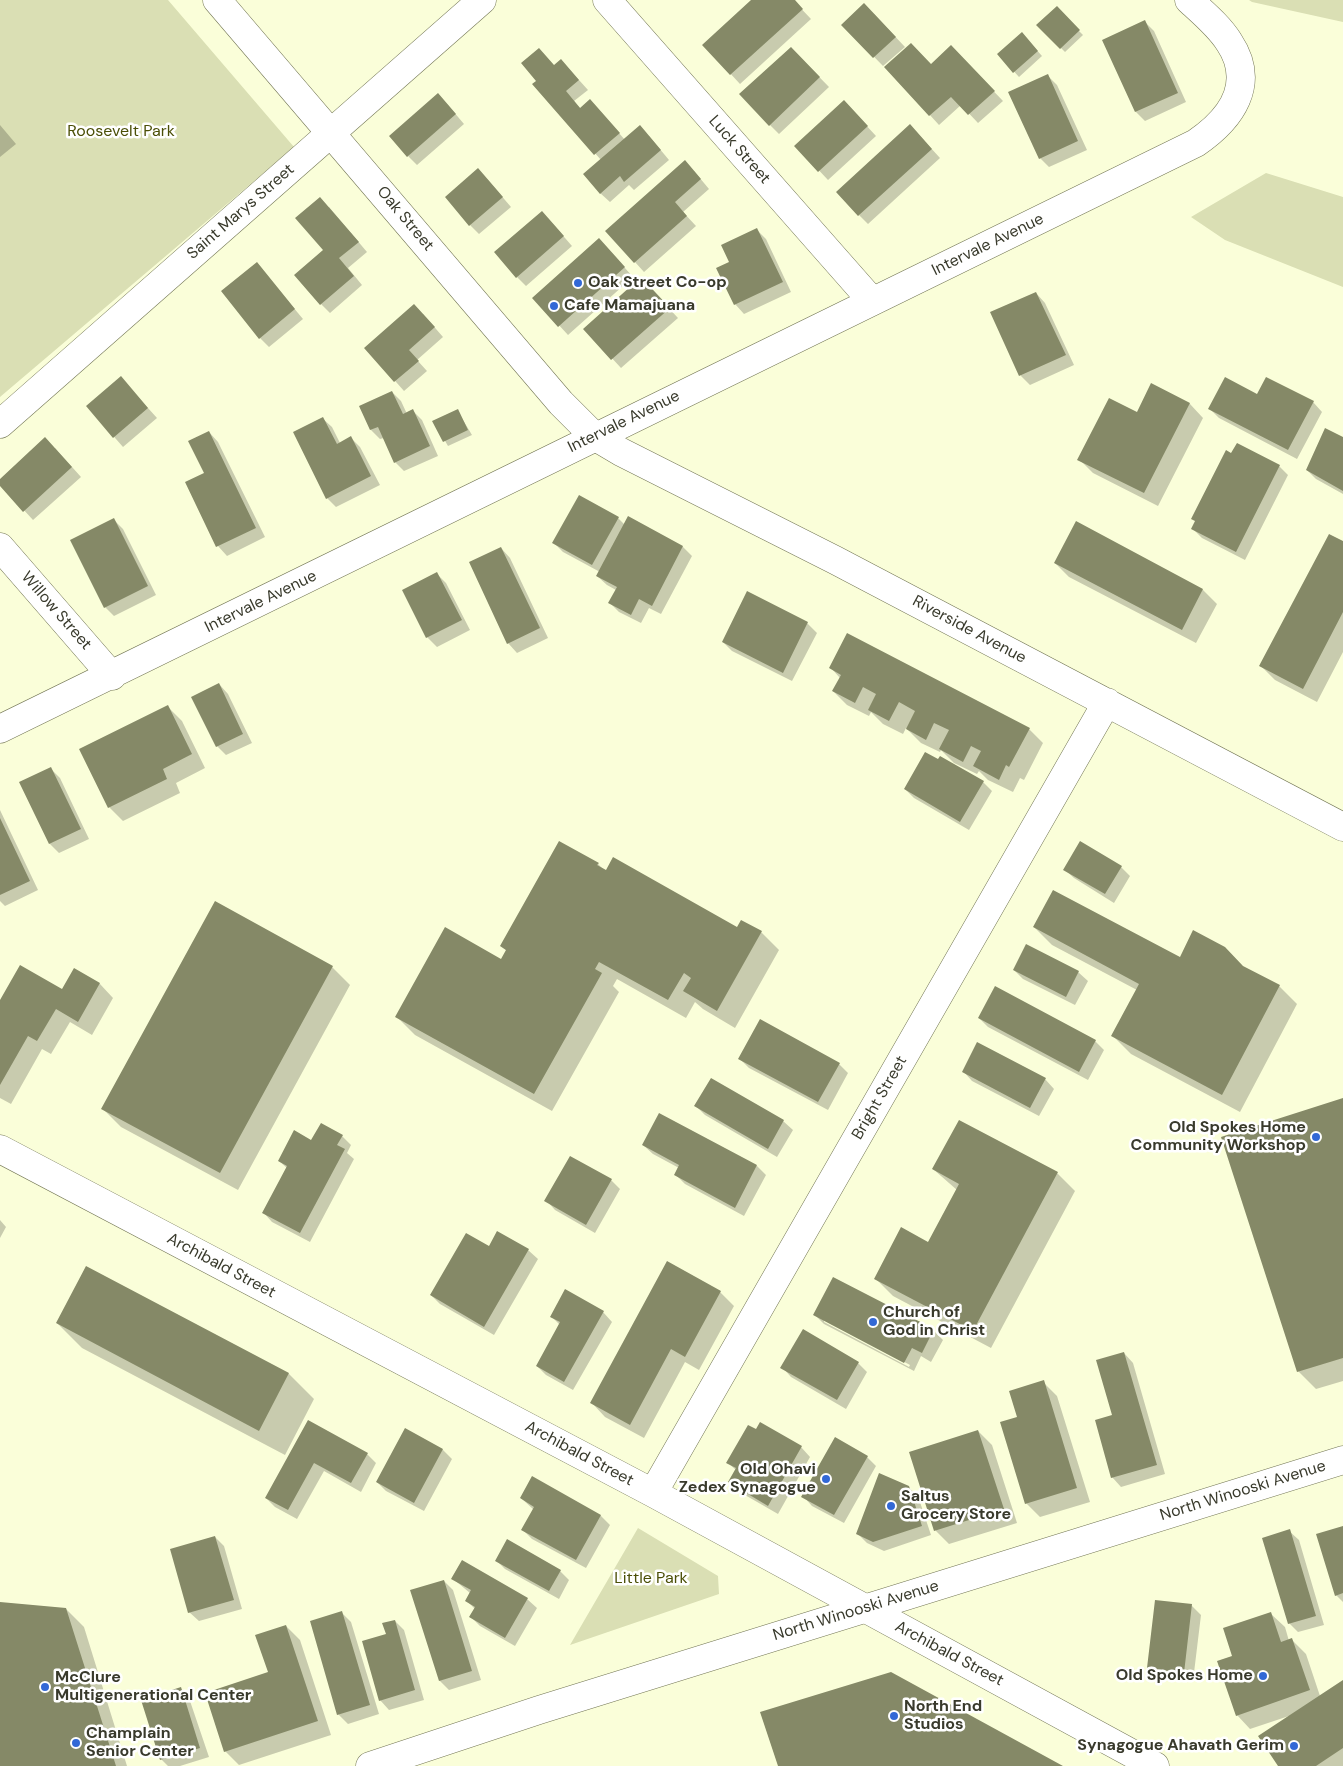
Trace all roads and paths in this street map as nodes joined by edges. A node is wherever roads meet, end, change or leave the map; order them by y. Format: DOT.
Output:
graph roads {
  1 [pos="217,0"];
  2 [pos="482,0"];
  3 [pos="607,0"];
  4 [pos="1189,0"];
  5 [pos="332,132"];
  6 [pos="872,301"];
  7 [pos="0,424"];
  8 [pos="594,436"];
  9 [pos="0,547"];
  10 [pos="112,676"];
  11 [pos="1107,702"];
  12 [pos="0,729"];
  13 [pos="1343,826"];
  14 [pos="0,1149"];
  15 [pos="1343,1460"];
  16 [pos="653,1493"];
  17 [pos="864,1608"];
  18 [pos="370,1766"];
  19 [pos="1155,1766"];
  1 -- 5 [label="street, Oak Street"];
  2 -- 5 [label="street, Saint Marys Street"];
  3 -- 6 [label="street, Luck Street"];
  4 -- 6 [label="street, Intervale Avenue"];
  5 -- 7 [label="street, Saint Marys Street"];
  5 -- 8 [label="street, Oak Street"];
  6 -- 8 [label="street, Intervale Avenue"];
  8 -- 10 [label="street, Intervale Avenue"];
  8 -- 11 [label="street, Riverside Avenue"];
  9 -- 10 [label="street, Willow Street"];
  10 -- 12 [label="street, Intervale Avenue"];
  11 -- 13 [label="street, Riverside Avenue"];
  11 -- 16 [label="street, Bright Street"];
  14 -- 16 [label="street, Archibald Street"];
  15 -- 17 [label="street, North Winooski Avenue"];
  16 -- 17 [label="street, Archibald Street"];
  17 -- 18 [label="street, North Winooski Avenue"];
  17 -- 19 [label="street, Archibald Street"];
}
